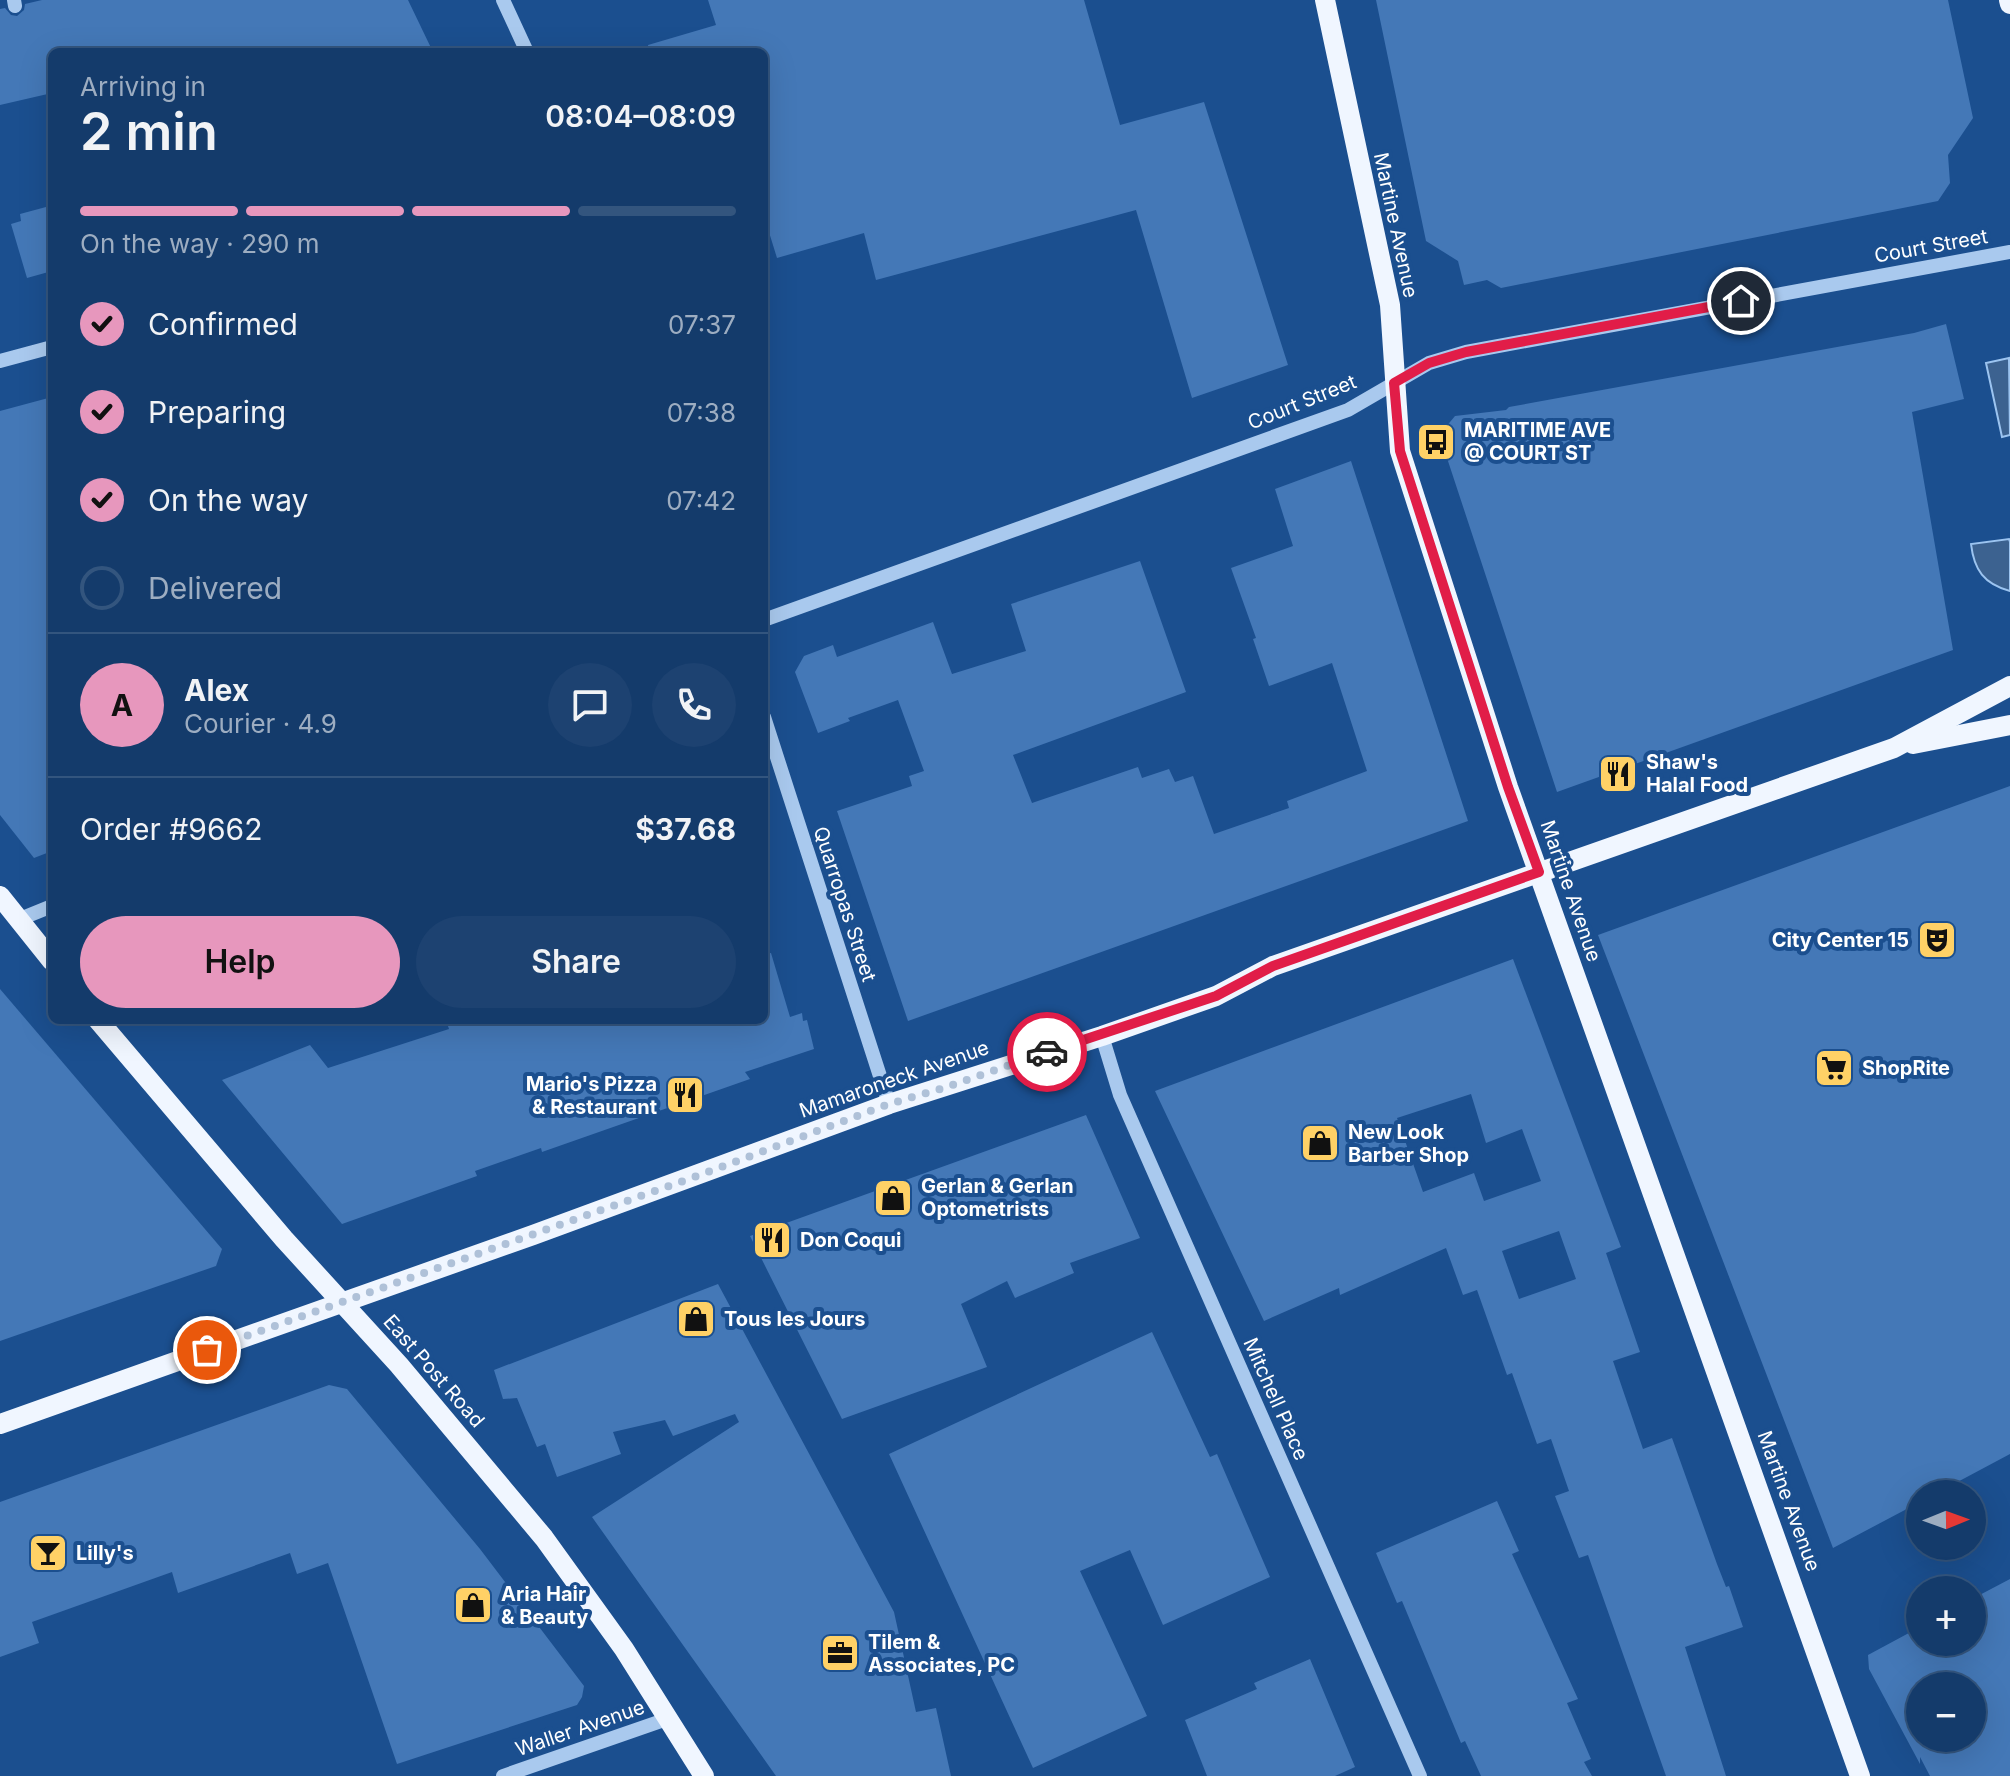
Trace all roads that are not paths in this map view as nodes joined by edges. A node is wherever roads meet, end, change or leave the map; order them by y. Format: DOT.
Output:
graph roads {
  1 [pos="503,0"];
  2 [pos="1325,0"];
  3 [pos="525,48"];
  4 [pos="2010,252"];
  5 [pos="48,348"];
  6 [pos="0,361"];
  7 [pos="1394,383"];
  8 [pos="768,619"];
  9 [pos="2010,686"];
  10 [pos="2010,725"];
  11 [pos="768,729"];
  12 [pos="1894,748"];
  13 [pos="1539,872"];
  14 [pos="0,896"];
  15 [pos="48,908"];
  16 [pos="20,919"];
  17 [pos="48,956"];
  18 [pos="101,1024"];
  19 [pos="1102,1036"];
  20 [pos="889,1104"];
  21 [pos="342,1302"];
  22 [pos="0,1424"];
  23 [pos="670,1718"];
  24 [pos="503,1776"];
  25 [pos="704,1776"];
  26 [pos="1420,1776"];
  27 [pos="1860,1776"];
  1 -- 3 [label="street"];
  2 -- 7 [label="main road, Martine Avenue"];
  4 -- 7 [label="street, Court Street"];
  5 -- 6 [label="street"];
  7 -- 8 [label="street, Court Street"];
  7 -- 13 [label="main road, Martine Avenue"];
  9 -- 12 [label="main road, Mamaroneck Avenue"];
  10 -- 12 [label="main road, Mamaroneck Avenue"];
  11 -- 20 [label="street, Quarropas Street"];
  12 -- 13 [label="main road, Mamaroneck Avenue"];
  13 -- 19 [label="main road, Mamaroneck Avenue"];
  13 -- 27 [label="main road, Martine Avenue"];
  14 -- 16 [label="main road"];
  15 -- 16 [label="street"];
  16 -- 17 [label="main road"];
  18 -- 21 [label="main road, East Post Road"];
  19 -- 20 [label="main road, Mamaroneck Avenue"];
  19 -- 26 [label="street, Mitchell Place"];
  20 -- 21 [label="main road, Mamaroneck Avenue"];
  21 -- 22 [label="main road, Mamaroneck Avenue"];
  21 -- 23 [label="main road, East Post Road"];
  23 -- 24 [label="street, Waller Avenue"];
  23 -- 25 [label="main road, East Post Road"];
}
